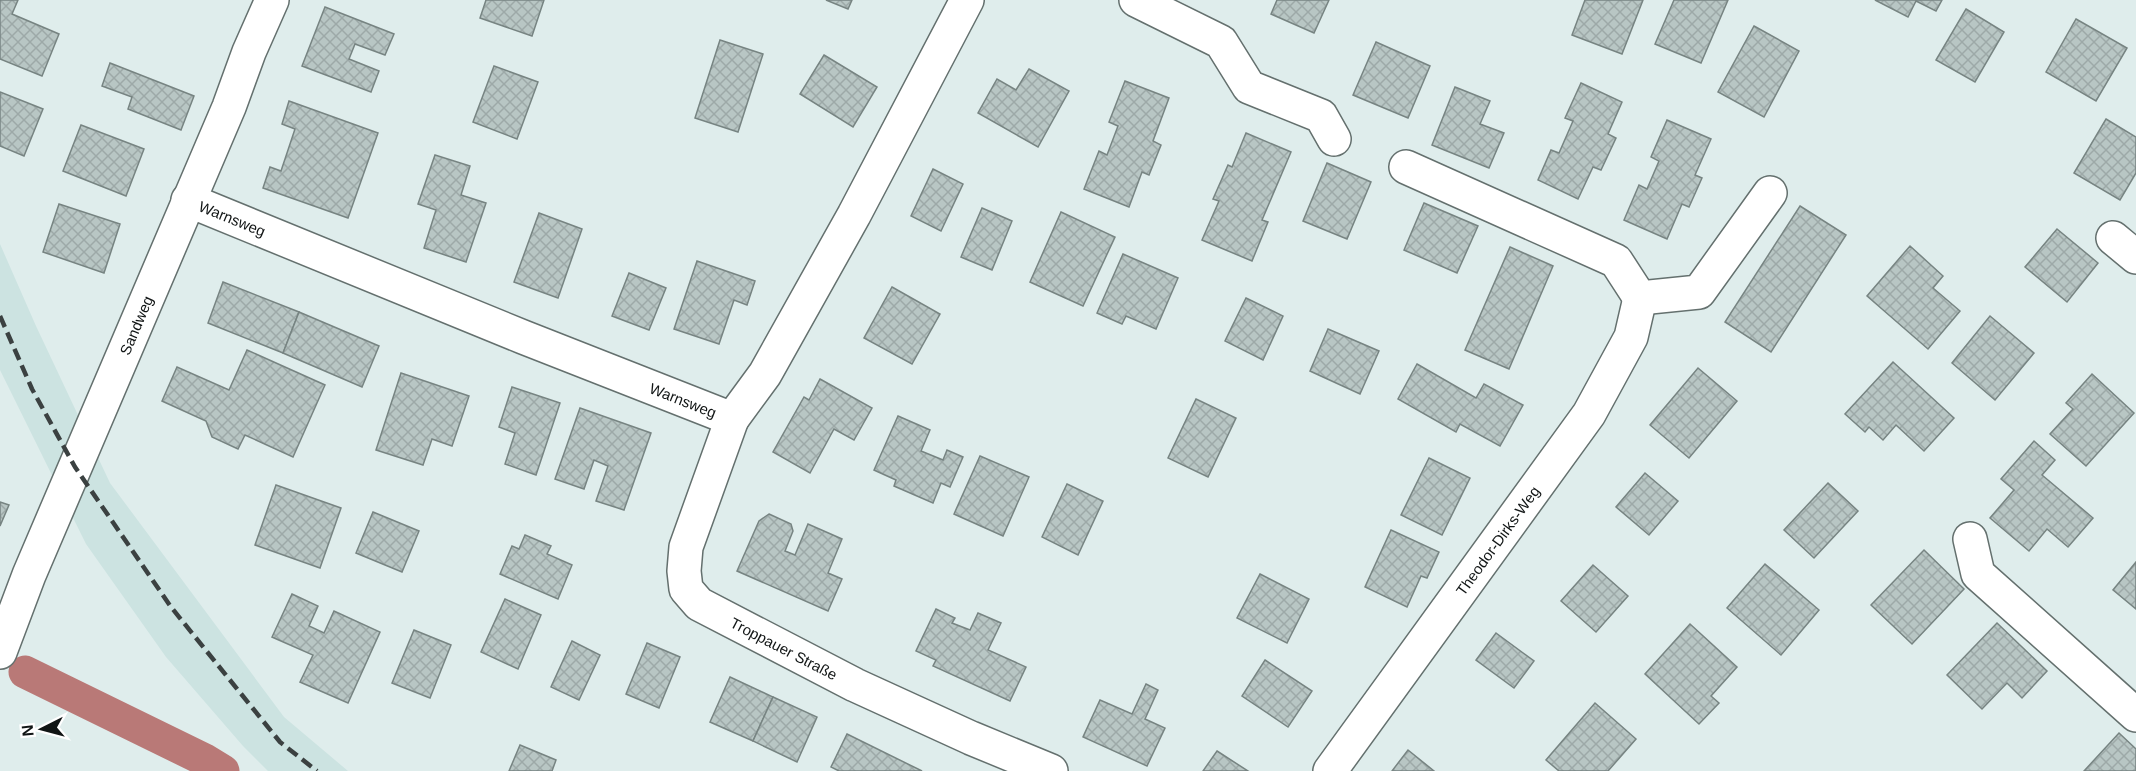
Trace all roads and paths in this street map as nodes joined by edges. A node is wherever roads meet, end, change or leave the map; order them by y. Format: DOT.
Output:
graph roads {
  1 [pos="272,0"];
  2 [pos="966,0"];
  3 [pos="1136,0"];
  4 [pos="1334,139"];
  5 [pos="1406,167"];
  6 [pos="1770,193"];
  7 [pos="188,200"];
  8 [pos="1640,298"];
  9 [pos="732,419"];
  10 [pos="1970,539"];
  11 [pos="0,652"];
  12 [pos="2136,715"];
  13 [pos="1051,771"];
  14 [pos="1330,771"];
  1 -- 7 [label="street, Sandweg"];
  2 -- 9 [label="street, Warnsweg"];
  3 -- 4 [label="street"];
  5 -- 8 [label="street"];
  6 -- 8 [label="street"];
  7 -- 9 [label="street, Warnsweg"];
  7 -- 11 [label="street, Sandweg"];
  8 -- 14 [label="street, Theodor-Dirks-Weg"];
  9 -- 13 [label="street, Troppauer Straße"];
  10 -- 12 [label="street"];
}
